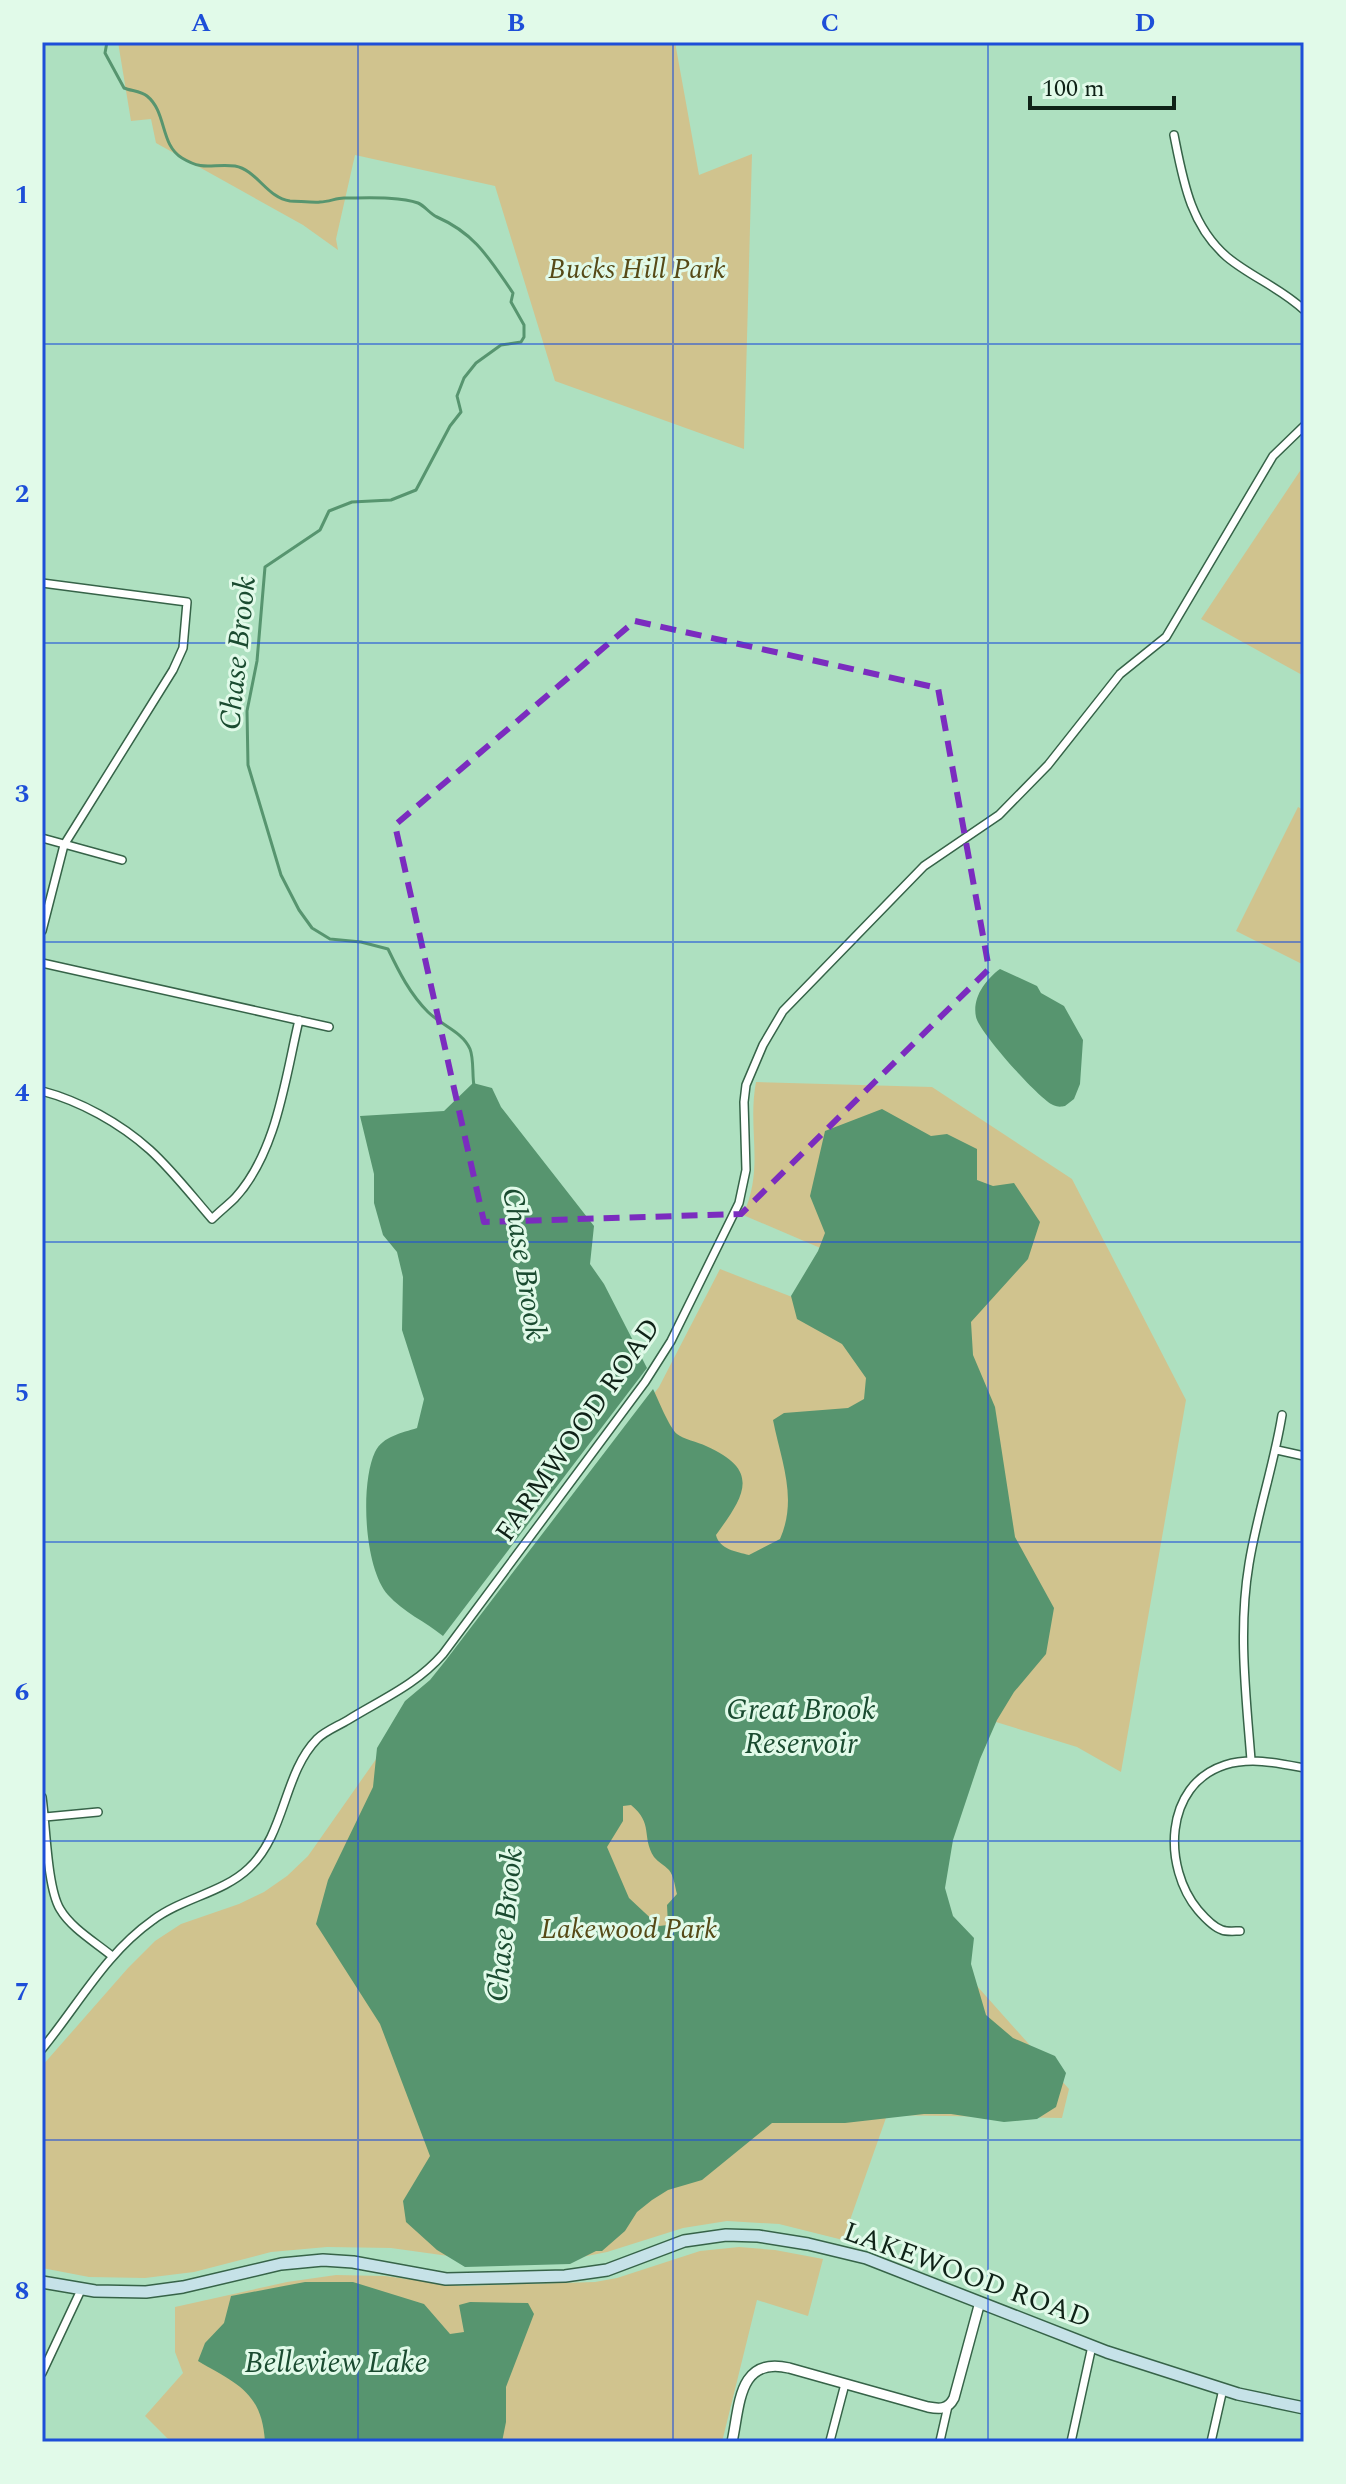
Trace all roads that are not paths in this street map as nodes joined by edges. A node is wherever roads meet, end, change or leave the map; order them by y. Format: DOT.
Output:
graph roads {
  1 [pos="1174,135"];
  2 [pos="1304,310"];
  3 [pos="1304,426"];
  4 [pos="42,583"];
  5 [pos="42,838"];
  6 [pos="64,845"];
  7 [pos="122,860"];
  8 [pos="42,931"];
  9 [pos="42,963"];
  10 [pos="299,1020"];
  11 [pos="329,1027"];
  12 [pos="42,1091"];
  13 [pos="1282,1415"];
  14 [pos="1277,1450"];
  15 [pos="1304,1456"];
  16 [pos="1251,1760"];
  17 [pos="1304,1768"];
  18 [pos="42,1797"];
  19 [pos="98,1812"];
  20 [pos="45,1817"];
  21 [pos="1240,1931"];
  22 [pos="112,1956"];
  23 [pos="42,2049"];
  24 [pos="42,2282"];
  25 [pos="81,2290"];
  26 [pos="980,2302"];
  27 [pos="1092,2346"];
  28 [pos="42,2373"];
  29 [pos="845,2384"];
  30 [pos="1223,2389"];
  31 [pos="948,2406"];
  32 [pos="1304,2408"];
  33 [pos="830,2441"];
  34 [pos="940,2441"];
  35 [pos="732,2442"];
  36 [pos="1071,2442"];
  37 [pos="1211,2442"];
  1 -- 2 [label="street"];
  3 -- 22 [label="street, FARMWOOD ROAD"];
  4 -- 6 [label="street"];
  5 -- 6 [label="street"];
  6 -- 7 [label="street"];
  6 -- 8 [label="street"];
  9 -- 10 [label="street"];
  10 -- 11 [label="street"];
  10 -- 12 [label="street"];
  13 -- 14 [label="street"];
  14 -- 15 [label="street"];
  14 -- 16 [label="street"];
  16 -- 17 [label="street"];
  16 -- 21 [label="street"];
  18 -- 20 [label="street"];
  19 -- 20 [label="street"];
  20 -- 22 [label="street"];
  22 -- 23 [label="street, FARMWOOD ROAD"];
  24 -- 25 [label="main road, LAKEWOOD ROAD"];
  25 -- 26 [label="main road, LAKEWOOD ROAD"];
  25 -- 28 [label="street"];
  26 -- 27 [label="main road, LAKEWOOD ROAD"];
  26 -- 31 [label="street"];
  27 -- 30 [label="main road, LAKEWOOD ROAD"];
  27 -- 36 [label="street"];
  29 -- 31 [label="street"];
  29 -- 33 [label="street"];
  29 -- 35 [label="street"];
  30 -- 32 [label="main road, LAKEWOOD ROAD"];
  30 -- 37 [label="street"];
  31 -- 34 [label="street"];
}
